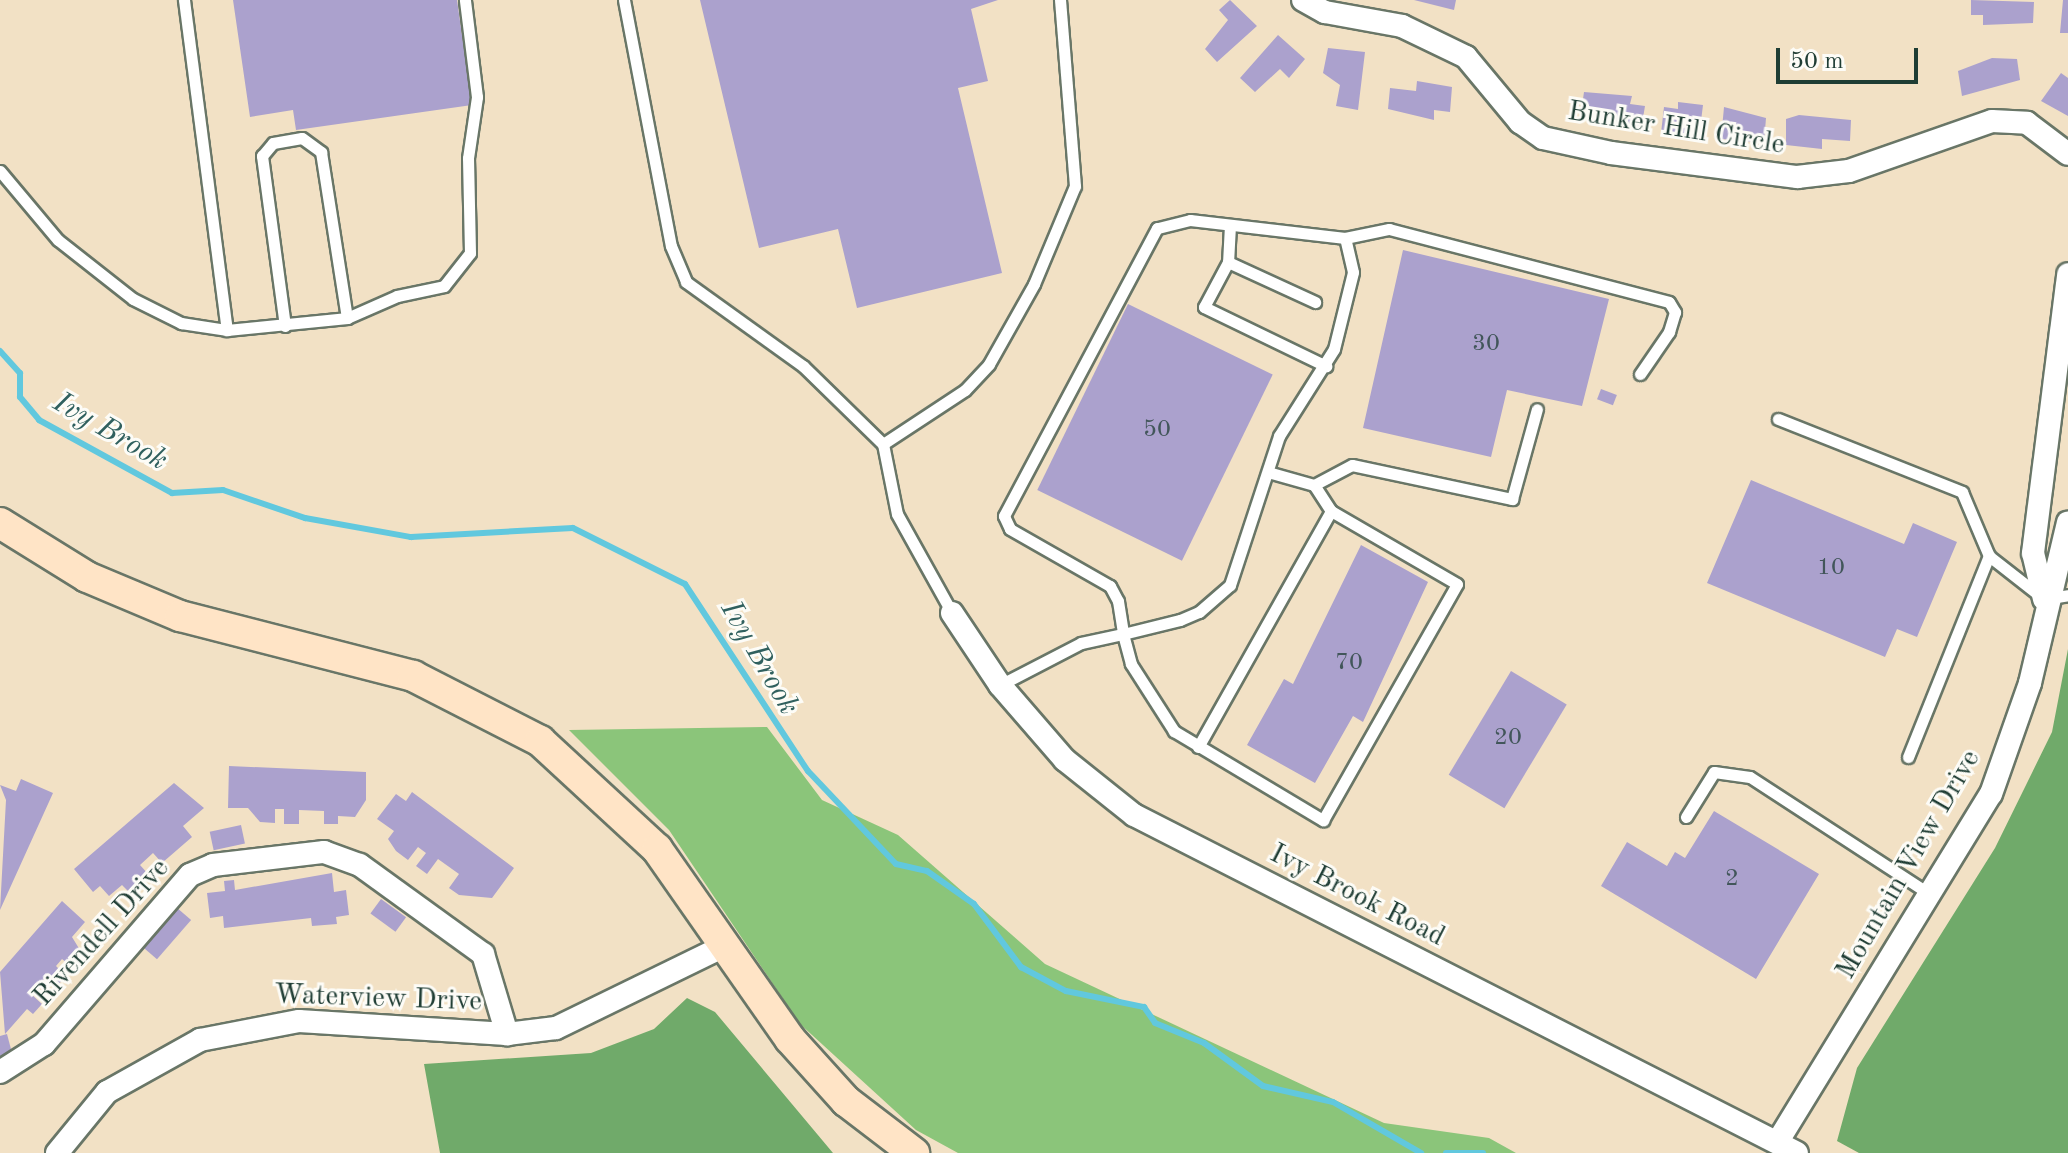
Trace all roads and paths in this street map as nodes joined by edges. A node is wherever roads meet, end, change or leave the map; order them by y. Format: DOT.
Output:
graph roads {
  1 [pos="184,0"];
  2 [pos="465,0"];
  3 [pos="624,0"];
  4 [pos="1060,0"];
  5 [pos="1303,0"];
  6 [pos="2068,154"];
  7 [pos="0,171"];
  8 [pos="1230,225"];
  9 [pos="1345,238"];
  10 [pos="1228,262"];
  11 [pos="2068,274"];
  12 [pos="1315,302"];
  13 [pos="347,318"];
  14 [pos="285,326"];
  15 [pos="227,330"];
  16 [pos="1326,366"];
  17 [pos="1640,374"];
  18 [pos="1537,409"];
  19 [pos="1778,419"];
  20 [pos="883,444"];
  21 [pos="1268,472"];
  22 [pos="1314,485"];
  23 [pos="1331,511"];
  24 [pos="2068,522"];
  25 [pos="0,523"];
  26 [pos="1989,556"];
  27 [pos="2068,595"];
  28 [pos="2044,599"];
  29 [pos="952,613"];
  30 [pos="1123,634"];
  31 [pos="1000,685"];
  32 [pos="1198,747"];
  33 [pos="1908,757"];
  34 [pos="1686,817"];
  35 [pos="1932,895"];
  36 [pos="722,947"];
  37 [pos="507,1034"];
  38 [pos="0,1072"];
  39 [pos="1787,1147"];
  40 [pos="57,1153"];
  41 [pos="914,1153"];
  1 -- 15 [label="lane"];
  2 -- 13 [label="lane"];
  3 -- 20 [label="lane"];
  4 -- 20 [label="lane"];
  5 -- 6 [label="street, Bunker Hill Circle"];
  7 -- 15 [label="lane"];
  8 -- 9 [label="lane"];
  8 -- 10 [label="lane"];
  8 -- 30 [label="lane"];
  9 -- 16 [label="lane"];
  9 -- 17 [label="lane"];
  10 -- 12 [label="lane"];
  10 -- 16 [label="lane"];
  11 -- 28 [label="street, Mountain View Drive"];
  13 -- 14 [label="lane"];
  13 -- 14 [label="lane"];
  14 -- 15 [label="lane"];
  16 -- 21 [label="lane"];
  18 -- 22 [label="lane"];
  19 -- 26 [label="lane"];
  20 -- 29 [label="lane"];
  21 -- 22 [label="lane"];
  21 -- 30 [label="lane"];
  22 -- 23 [label="lane"];
  23 -- 32 [label="lane"];
  23 -- 32 [label="lane"];
  24 -- 28 [label="street, Mountain View Drive"];
  25 -- 36 [label="main road"];
  26 -- 28 [label="lane"];
  26 -- 33 [label="lane"];
  27 -- 28 [label="lane"];
  28 -- 35 [label="street, Mountain View Drive"];
  29 -- 31 [label="street, Ivy Brook Road"];
  30 -- 31 [label="lane"];
  30 -- 32 [label="lane"];
  31 -- 39 [label="street, Ivy Brook Road"];
  34 -- 35 [label="lane"];
  35 -- 39 [label="street, Mountain View Drive"];
  36 -- 37 [label="street, Waterview Drive"];
  36 -- 41 [label="main road"];
  37 -- 38 [label="street, Rivendell Drive"];
  37 -- 40 [label="street, Waterview Drive"];
}
